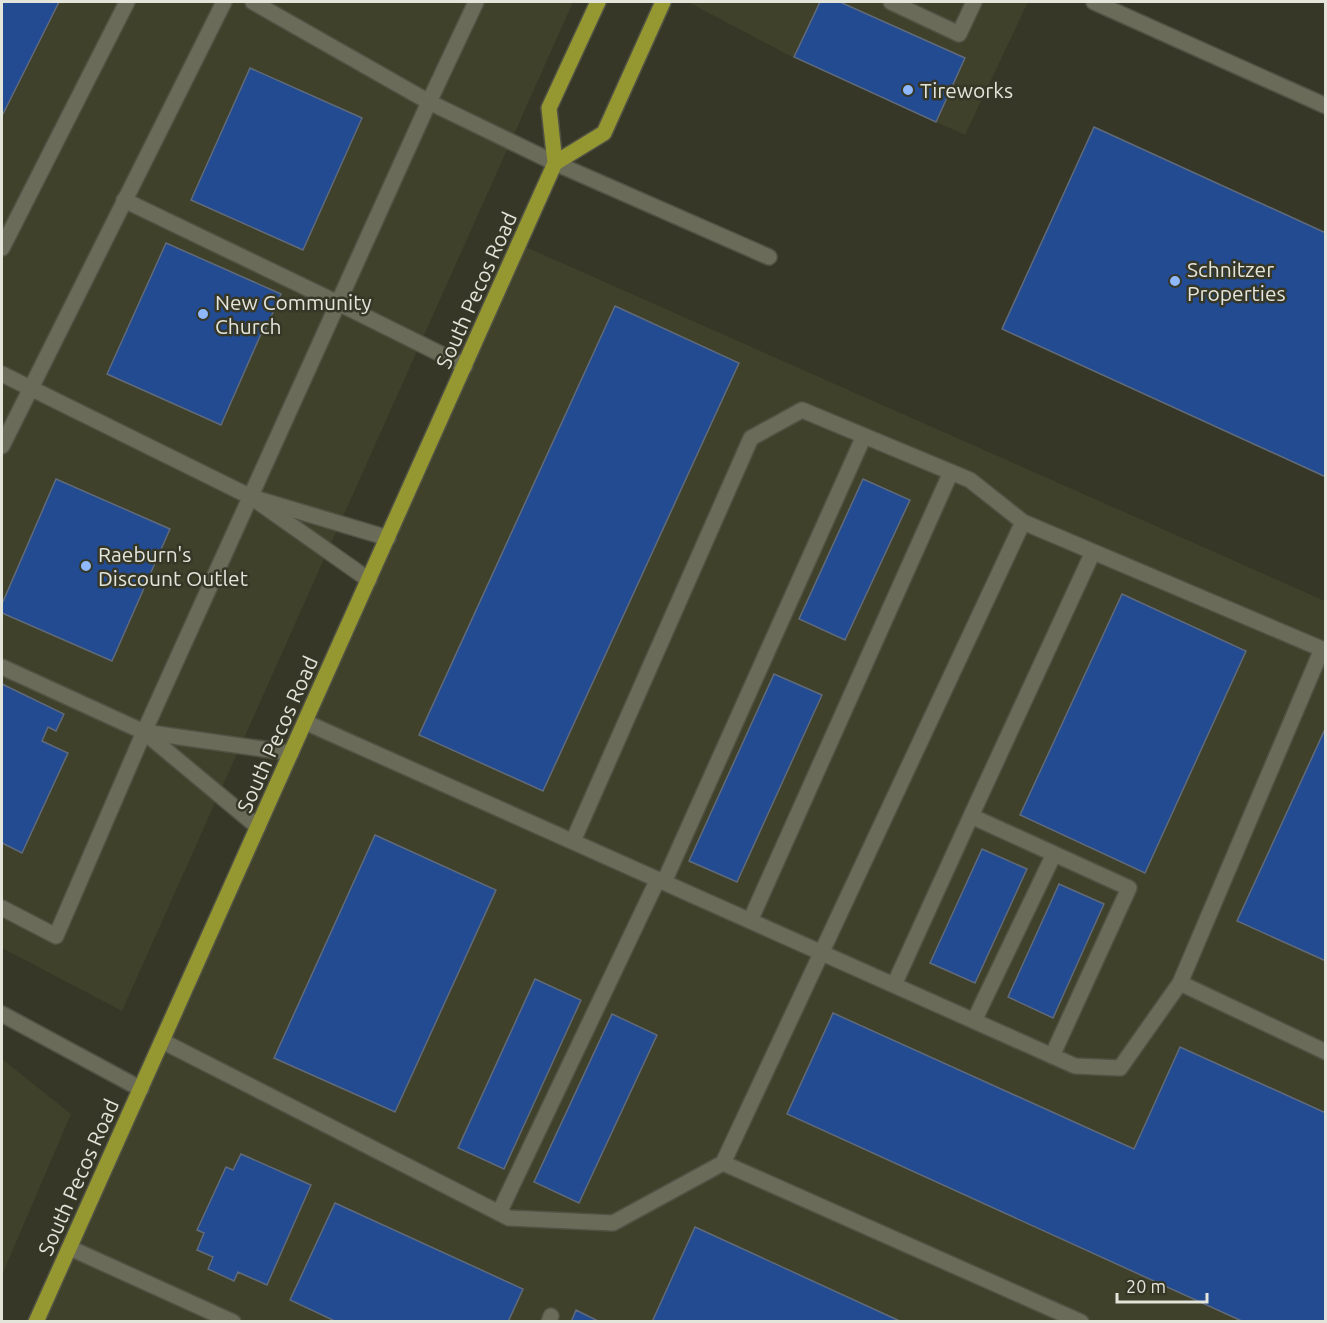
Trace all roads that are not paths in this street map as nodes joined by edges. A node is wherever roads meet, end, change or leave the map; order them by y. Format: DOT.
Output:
graph roads {
  1 [pos="127,2"];
  2 [pos="224,2"];
  3 [pos="253,2"];
  4 [pos="476,2"];
  5 [pos="598,2"];
  6 [pos="663,2"];
  7 [pos="891,2"];
  8 [pos="974,2"];
  9 [pos="1094,2"];
  10 [pos="429,102"];
  11 [pos="1326,106"];
  12 [pos="555,163"];
  13 [pos="124,200"];
  14 [pos="2,248"];
  15 [pos="769,257"];
  16 [pos="338,303"];
  17 [pos="465,366"];
  18 [pos="2,374"];
  19 [pos="30,389"];
  20 [pos="864,436"];
  21 [pos="2,446"];
  22 [pos="951,472"];
  23 [pos="250,497"];
  24 [pos="1023,522"];
  25 [pos="388,538"];
  26 [pos="1093,552"];
  27 [pos="369,580"];
  28 [pos="1324,650"];
  29 [pos="2,667"];
  30 [pos="305,722"];
  31 [pos="144,732"];
  32 [pos="291,753"];
  33 [pos="971,816"];
  34 [pos="258,827"];
  35 [pos="573,841"];
  36 [pos="1054,854"];
  37 [pos="661,881"];
  38 [pos="2,908"];
  39 [pos="750,921"];
  40 [pos="821,952"];
  41 [pos="1180,983"];
  42 [pos="894,985"];
  43 [pos="2,1014"];
  44 [pos="974,1021"];
  45 [pos="162,1041"];
  46 [pos="1326,1052"];
  47 [pos="1052,1056"];
  48 [pos="141,1089"];
  49 [pos="723,1163"];
  50 [pos="500,1213"];
  51 [pos="70,1248"];
  52 [pos="36,1322"];
  53 [pos="233,1322"];
  54 [pos="1081,1322"];
  1 -- 14 [label="street"];
  2 -- 13 [label="street"];
  3 -- 10 [label="street"];
  4 -- 10 [label="street"];
  5 -- 12 [label="main road"];
  6 -- 12 [label="main road"];
  7 -- 8 [label="street"];
  9 -- 11 [label="street"];
  10 -- 12 [label="street"];
  10 -- 16 [label="street"];
  12 -- 15 [label="street"];
  12 -- 17 [label="main road, South Pecos Road"];
  13 -- 16 [label="street"];
  13 -- 19 [label="street"];
  16 -- 17 [label="street"];
  16 -- 23 [label="street"];
  17 -- 25 [label="main road, South Pecos Road"];
  18 -- 19 [label="street"];
  19 -- 21 [label="street"];
  19 -- 23 [label="street"];
  20 -- 22 [label="street"];
  20 -- 35 [label="street"];
  20 -- 37 [label="street"];
  22 -- 24 [label="street"];
  22 -- 39 [label="street"];
  23 -- 25 [label="street"];
  23 -- 27 [label="street"];
  23 -- 31 [label="street"];
  24 -- 26 [label="street"];
  24 -- 40 [label="street"];
  25 -- 27 [label="main road, South Pecos Road"];
  26 -- 28 [label="street"];
  26 -- 33 [label="street"];
  27 -- 30 [label="main road, South Pecos Road"];
  28 -- 41 [label="street"];
  29 -- 31 [label="street"];
  30 -- 32 [label="main road, South Pecos Road"];
  30 -- 35 [label="street"];
  31 -- 32 [label="street"];
  31 -- 34 [label="street"];
  31 -- 38 [label="street"];
  32 -- 34 [label="main road, South Pecos Road"];
  33 -- 36 [label="street"];
  33 -- 42 [label="street"];
  34 -- 45 [label="main road, South Pecos Road"];
  35 -- 37 [label="street"];
  36 -- 44 [label="street"];
  36 -- 47 [label="street"];
  37 -- 39 [label="street"];
  37 -- 50 [label="street"];
  39 -- 40 [label="street"];
  40 -- 42 [label="street"];
  40 -- 49 [label="street"];
  41 -- 46 [label="street"];
  41 -- 47 [label="street"];
  42 -- 44 [label="street"];
  43 -- 48 [label="street"];
  44 -- 47 [label="street"];
  45 -- 48 [label="main road, South Pecos Road"];
  45 -- 50 [label="street"];
  48 -- 51 [label="main road, South Pecos Road"];
  49 -- 50 [label="street"];
  49 -- 54 [label="street"];
  51 -- 52 [label="main road, South Pecos Road"];
  51 -- 53 [label="street"];
}
